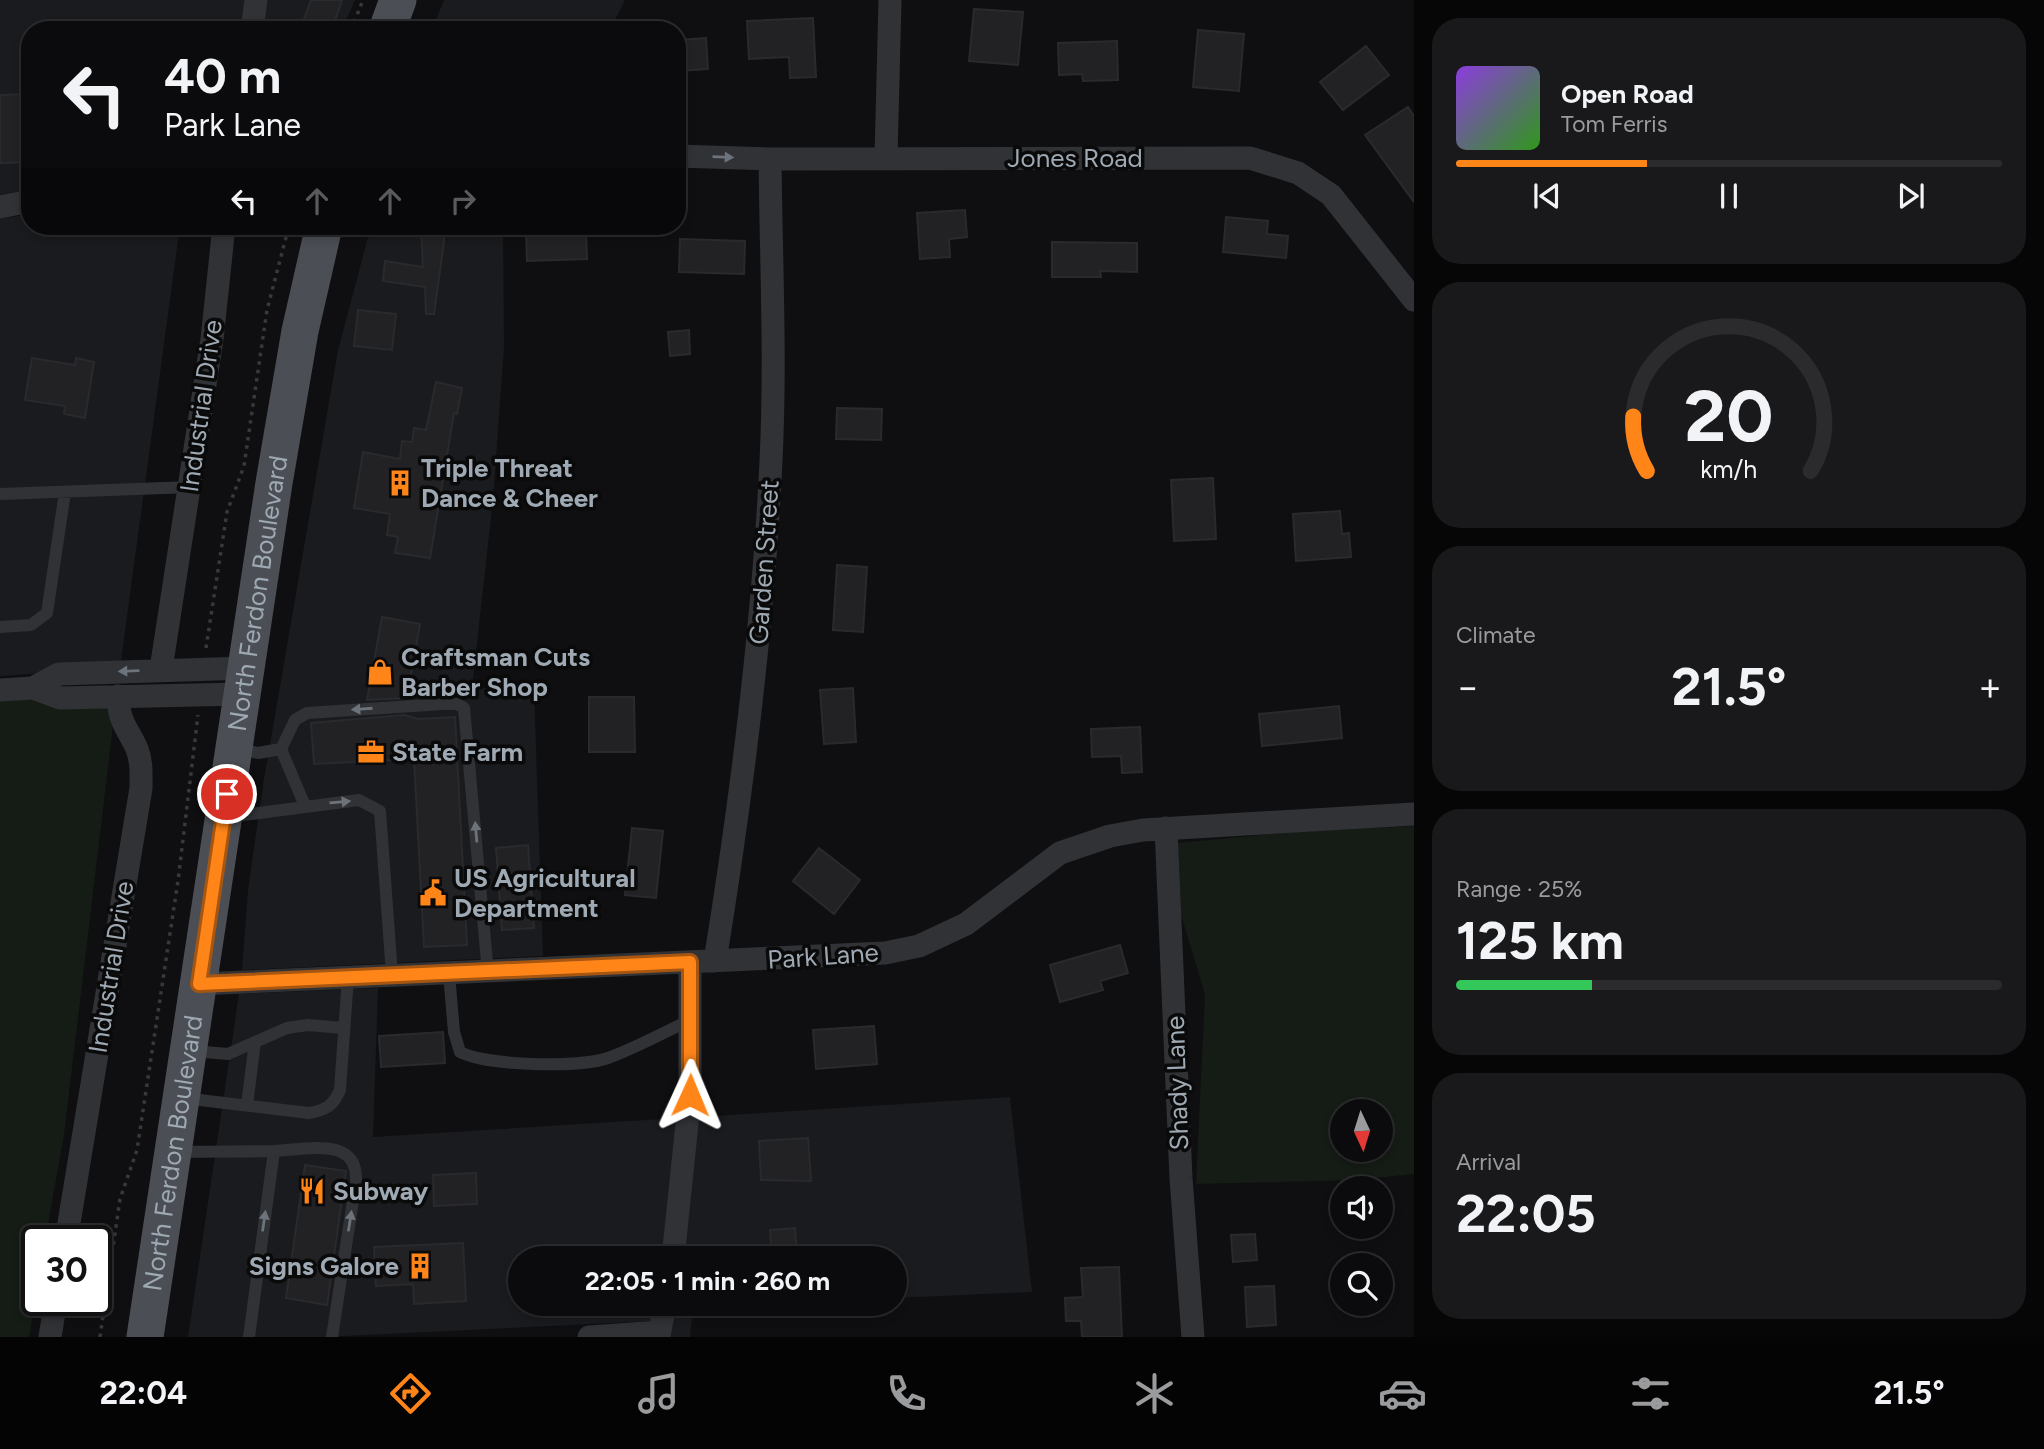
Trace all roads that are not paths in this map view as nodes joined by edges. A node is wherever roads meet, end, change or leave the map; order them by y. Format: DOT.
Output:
graph roads {
  1 [pos="256,0"];
  2 [pos="398,0"];
  3 [pos="890,0"];
  4 [pos="252,21"];
  5 [pos="390,21"];
  6 [pos="686,156"];
  7 [pos="886,157"];
  8 [pos="770,159"];
  9 [pos="21,203"];
  10 [pos="0,207"];
  11 [pos="223,235"];
  12 [pos="322,235"];
  13 [pos="1414,300"];
  14 [pos="191,487"];
  15 [pos="65,492"];
  16 [pos="0,494"];
  17 [pos="0,627"];
  18 [pos="161,669"];
  19 [pos="244,681"];
  20 [pos="33,688"];
  21 [pos="0,690"];
  22 [pos="118,696"];
  23 [pos="234,748"];
  24 [pos="281,749"];
  25 [pos="304,806"];
  26 [pos="1414,814"];
  27 [pos="224,817"];
  28 [pos="1166,828"];
  29 [pos="715,961"];
  30 [pos="690,962"];
  31 [pos="488,973"];
  32 [pos="449,974"];
  33 [pos="392,975"];
  34 [pos="348,977"];
  35 [pos="199,984"];
  36 [pos="691,1020"];
  37 [pos="343,1028"];
  38 [pos="255,1042"];
  39 [pos="190,1050"];
  40 [pos="182,1098"];
  41 [pos="247,1105"];
  42 [pos="274,1151"];
  43 [pos="174,1152"];
  44 [pos="69,1225"];
  45 [pos="674,1246"];
  46 [pos="53,1316"];
  47 [pos="663,1316"];
  48 [pos="660,1335"];
  49 [pos="50,1337"];
  50 [pos="145,1337"];
  51 [pos="249,1337"];
  52 [pos="332,1337"];
  53 [pos="589,1337"];
  54 [pos="1193,1337"];
  1 -- 4 [label="street"];
  2 -- 5 [label="main road"];
  3 -- 7 [label="street"];
  6 -- 8 [label="street, Jones Road, one-way"];
  7 -- 8 [label="street, Jones Road"];
  7 -- 13 [label="street, Jones Road"];
  8 -- 29 [label="street, Garden Street"];
  9 -- 10 [label="street"];
  11 -- 14 [label="street, Industrial Drive"];
  12 -- 19 [label="main road, North Ferdon Boulevard"];
  14 -- 15 [label="lane"];
  14 -- 18 [label="street, Industrial Drive"];
  15 -- 16 [label="lane"];
  15 -- 17 [label="lane"];
  18 -- 19 [label="street"];
  18 -- 20 [label="street, one-way"];
  19 -- 22 [label="street"];
  19 -- 23 [label="main road, North Ferdon Boulevard"];
  20 -- 21 [label="street"];
  20 -- 22 [label="street"];
  22 -- 44 [label="street, Industrial Drive"];
  23 -- 24 [label="lane"];
  23 -- 27 [label="main road, North Ferdon Boulevard"];
  24 -- 25 [label="lane"];
  31 -- 24 [label="lane, one-way"];
  25 -- 27 [label="lane"];
  25 -- 33 [label="lane, one-way"];
  26 -- 28 [label="street, Park Lane"];
  27 -- 35 [label="main road, North Ferdon Boulevard"];
  28 -- 29 [label="street, Park Lane"];
  28 -- 54 [label="street, Shady Lane"];
  29 -- 30 [label="street, Park Lane"];
  30 -- 31 [label="street, Park Lane"];
  30 -- 36 [label="street"];
  31 -- 32 [label="street, Park Lane"];
  32 -- 33 [label="street, Park Lane"];
  32 -- 36 [label="lane"];
  33 -- 34 [label="street, Park Lane"];
  34 -- 35 [label="street, Park Lane"];
  34 -- 37 [label="lane"];
  35 -- 39 [label="main road, North Ferdon Boulevard"];
  36 -- 45 [label="street"];
  37 -- 38 [label="lane"];
  37 -- 41 [label="lane"];
  38 -- 39 [label="lane"];
  38 -- 41 [label="lane"];
  39 -- 40 [label="main road, North Ferdon Boulevard"];
  40 -- 41 [label="lane"];
  40 -- 43 [label="main road, North Ferdon Boulevard"];
  42 -- 43 [label="lane"];
  51 -- 42 [label="lane, one-way"];
  52 -- 42 [label="lane, one-way"];
  43 -- 50 [label="main road, North Ferdon Boulevard"];
  46 -- 49 [label="street"];
  47 -- 48 [label="street"];
  48 -- 53 [label="street"];
}
